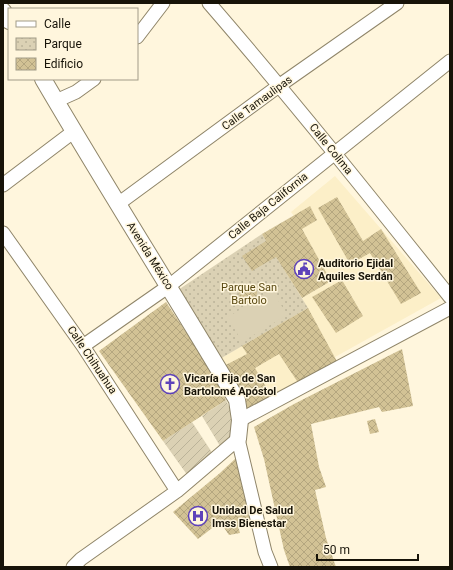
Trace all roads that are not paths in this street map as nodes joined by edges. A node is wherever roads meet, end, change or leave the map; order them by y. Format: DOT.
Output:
graph roads {
  1 [pos="163,3"];
  2 [pos="209,3"];
  3 [pos="397,3"];
  4 [pos="138,36"];
  5 [pos="450,60"];
  6 [pos="44,80"];
  7 [pos="93,80"];
  8 [pos="280,85"];
  9 [pos="56,101"];
  10 [pos="73,132"];
  11 [pos="335,152"];
  12 [pos="3,185"];
  13 [pos="118,204"];
  14 [pos="3,233"];
  15 [pos="169,286"];
  16 [pos="450,297"];
  17 [pos="450,308"];
  18 [pos="83,346"];
  19 [pos="240,420"];
  20 [pos="238,439"];
  21 [pos="177,491"];
  22 [pos="73,567"];
  23 [pos="271,567"];
  1 -- 4 [label="street"];
  2 -- 8 [label="street, Calle Colima"];
  3 -- 8 [label="street, Calle Tamaulipas"];
  5 -- 11 [label="street, Calle Baja California"];
  6 -- 9 [label="street, Avenida México"];
  7 -- 9 [label="street"];
  8 -- 11 [label="street, Calle Colima"];
  8 -- 13 [label="street, Calle Tamaulipas"];
  9 -- 10 [label="street, Avenida México"];
  10 -- 12 [label="street"];
  10 -- 13 [label="street, Avenida México"];
  11 -- 15 [label="street, Calle Baja California"];
  11 -- 16 [label="street, Calle Colima"];
  13 -- 15 [label="street, Avenida México"];
  14 -- 18 [label="street, Calle Chihuahua"];
  15 -- 18 [label="street, Calle Baja California"];
  15 -- 19 [label="street, Avenida México"];
  17 -- 19 [label="street"];
  18 -- 21 [label="street, Calle Chihuahua"];
  19 -- 20 [label="street, Avenida México"];
  20 -- 21 [label="street"];
  20 -- 23 [label="street"];
  21 -- 22 [label="street"];
}
